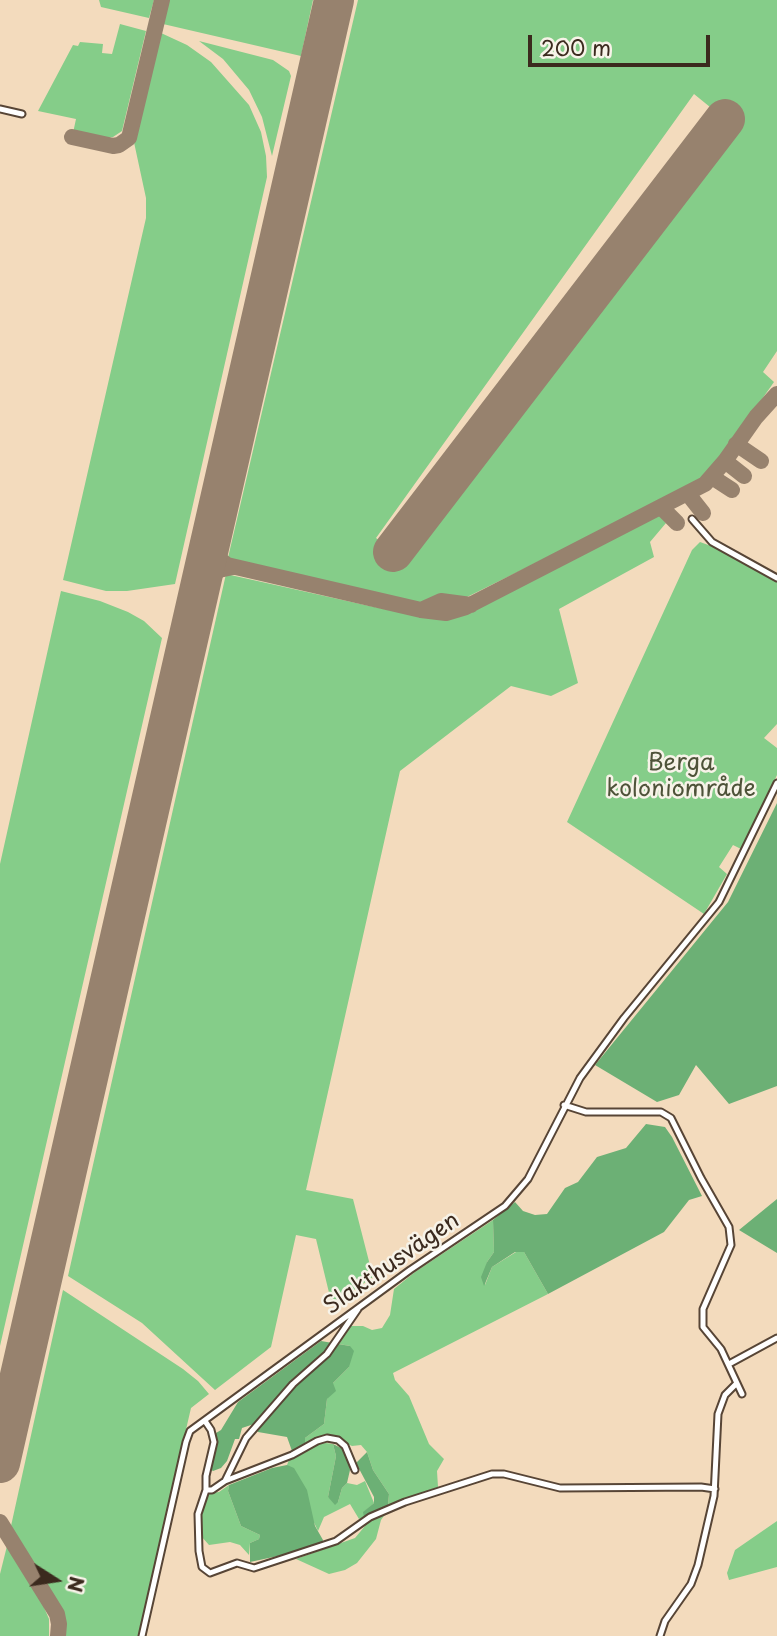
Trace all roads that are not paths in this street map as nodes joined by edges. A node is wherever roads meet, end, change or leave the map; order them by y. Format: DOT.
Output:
graph roads {
  1 [pos="0,109"];
  2 [pos="22,114"];
  3 [pos="692,519"];
  4 [pos="777,578"];
  5 [pos="777,783"];
  6 [pos="564,1105"];
  7 [pos="359,1308"];
  8 [pos="777,1338"];
  9 [pos="729,1364"];
  10 [pos="736,1384"];
  11 [pos="742,1394"];
  12 [pos="205,1422"];
  13 [pos="355,1471"];
  14 [pos="225,1481"];
  15 [pos="715,1489"];
  16 [pos="206,1490"];
  17 [pos="142,1636"];
  18 [pos="660,1636"];
  1 -- 2 [label="street"];
  3 -- 4 [label="street"];
  5 -- 6 [label="street, Slakthusvägen"];
  6 -- 7 [label="street, Slakthusvägen"];
  6 -- 9 [label="street"];
  7 -- 12 [label="street, Slakthusvägen"];
  7 -- 14 [label="street"];
  8 -- 9 [label="street"];
  9 -- 10 [label="street"];
  10 -- 11 [label="street"];
  10 -- 15 [label="street"];
  12 -- 16 [label="street"];
  12 -- 17 [label="street, Slakthusvägen"];
  13 -- 14 [label="street"];
  14 -- 16 [label="street"];
  15 -- 16 [label="street"];
  15 -- 18 [label="street"];
}
